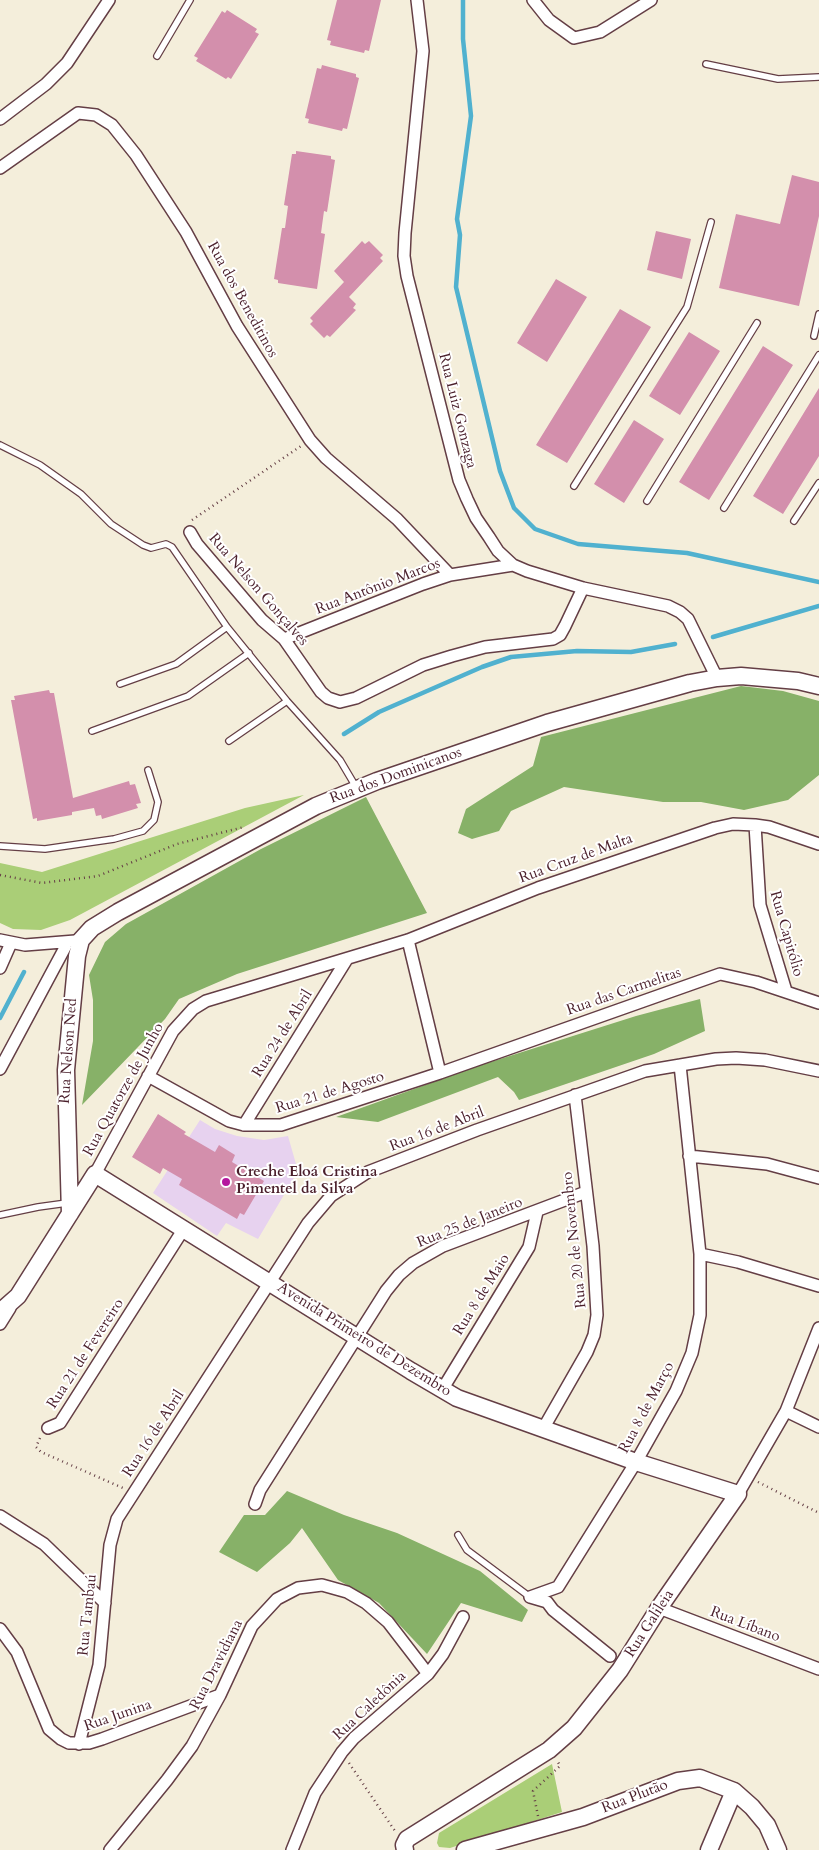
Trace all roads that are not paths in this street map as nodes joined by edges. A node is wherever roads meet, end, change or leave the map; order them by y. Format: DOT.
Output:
graph roads {
  1 [pos="108,0"];
  2 [pos="190,0"];
  3 [pos="417,0"];
  4 [pos="533,0"];
  5 [pos="651,0"];
  6 [pos="158,56"];
  7 [pos="706,64"];
  8 [pos="819,77"];
  9 [pos="0,119"];
  10 [pos="0,168"];
  11 [pos="711,222"];
  12 [pos="819,314"];
  13 [pos="757,322"];
  14 [pos="814,336"];
  15 [pos="819,355"];
  16 [pos="0,445"];
  17 [pos="819,483"];
  18 [pos="574,486"];
  19 [pos="647,501"];
  20 [pos="724,508"];
  21 [pos="794,521"];
  22 [pos="190,532"];
  23 [pos="513,565"];
  24 [pos="450,575"];
  25 [pos="583,588"];
  26 [pos="227,626"];
  27 [pos="284,639"];
  28 [pos="249,653"];
  29 [pos="717,678"];
  30 [pos="120,684"];
  31 [pos="819,686"];
  32 [pos="287,701"];
  33 [pos="92,730"];
  34 [pos="229,741"];
  35 [pos="148,770"];
  36 [pos="357,789"];
  37 [pos="755,824"];
  38 [pos="819,844"];
  39 [pos="0,846"];
  40 [pos="408,940"];
  41 [pos="75,941"];
  42 [pos="6,942"];
  43 [pos="347,958"];
  44 [pos="0,968"];
  45 [pos="786,991"];
  46 [pos="819,1003"];
  47 [pos="680,1065"];
  48 [pos="0,1069"];
  49 [pos="819,1071"];
  50 [pos="440,1073"];
  51 [pos="148,1076"];
  52 [pos="575,1095"];
  53 [pos="244,1125"];
  54 [pos="689,1156"];
  55 [pos="67,1162"];
  56 [pos="95,1174"];
  57 [pos="819,1178"];
  58 [pos="586,1192"];
  59 [pos="70,1208"];
  60 [pos="537,1212"];
  61 [pos="0,1215"];
  62 [pos="183,1230"];
  63 [pos="700,1254"];
  64 [pos="271,1283"];
  65 [pos="819,1286"];
  66 [pos="18,1296"];
  67 [pos="0,1312"];
  68 [pos="0,1324"];
  69 [pos="819,1328"];
  70 [pos="357,1337"];
  71 [pos="442,1390"];
  72 [pos="786,1411"];
  73 [pos="819,1427"];
  74 [pos="48,1428"];
  75 [pos="543,1429"];
  76 [pos="636,1462"];
  77 [pos="134,1493"];
  78 [pos="738,1494"];
  79 [pos="255,1504"];
  80 [pos="0,1516"];
  81 [pos="458,1535"];
  82 [pos="530,1597"];
  83 [pos="105,1603"];
  84 [pos="659,1608"];
  85 [pos="463,1617"];
  86 [pos="0,1629"];
  87 [pos="610,1656"];
  88 [pos="819,1669"];
  89 [pos="428,1674"];
  90 [pos="220,1695"];
  91 [pos="79,1744"];
  92 [pos="734,1791"];
  93 [pos="404,1847"];
  94 [pos="110,1850"];
  95 [pos="292,1850"];
  96 [pos="465,1850"];
  97 [pos="708,1850"];
  98 [pos="778,1850"];
  1 -- 9 [label="street"];
  2 -- 6 [label="lane"];
  3 -- 23 [label="street, Rua Luiz Gonzaga"];
  4 -- 5 [label="street"];
  7 -- 8 [label="lane"];
  10 -- 24 [label="street, Rua dos Beneditinos"];
  11 -- 18 [label="lane"];
  12 -- 14 [label="lane"];
  13 -- 19 [label="lane"];
  15 -- 20 [label="lane"];
  16 -- 26 [label="lane"];
  17 -- 21 [label="lane"];
  22 -- 27 [label="street, Rua Nelson Gonçalves"];
  23 -- 24 [label="street, Rua Antônio Marcos"];
  23 -- 25 [label="street, Rua Luiz Gonzaga"];
  24 -- 27 [label="street, Rua Antônio Marcos"];
  25 -- 27 [label="street, Rua Nelson Gonçalves"];
  25 -- 29 [label="street, Rua Luiz Gonzaga"];
  26 -- 28 [label="lane"];
  26 -- 30 [label="lane"];
  28 -- 32 [label="lane"];
  28 -- 33 [label="lane"];
  29 -- 31 [label="street, Rua dos Dominicanos"];
  29 -- 36 [label="street, Rua dos Dominicanos"];
  32 -- 34 [label="lane"];
  32 -- 36 [label="lane"];
  35 -- 39 [label="lane"];
  36 -- 41 [label="street, Rua dos Dominicanos"];
  37 -- 38 [label="street, Rua Cruz de Malta"];
  37 -- 40 [label="street, Rua Cruz de Malta"];
  37 -- 45 [label="street, Rua Capitólio"];
  40 -- 43 [label="street, Rua Cruz de Malta"];
  40 -- 50 [label="street"];
  41 -- 42 [label="street"];
  41 -- 48 [label="street"];
  41 -- 55 [label="street, Rua Nelson Ned"];
  42 -- 44 [label="street"];
  43 -- 51 [label="street, Rua Quatorze de Junho"];
  43 -- 53 [label="street, Rua 24 de Abril"];
  45 -- 46 [label="street, Rua das Carmelitas"];
  45 -- 50 [label="street, Rua das Carmelitas"];
  47 -- 49 [label="street, Rua 16 de Abril"];
  47 -- 52 [label="street, Rua 16 de Abril"];
  47 -- 54 [label="street, Rua 8 de Março"];
  50 -- 53 [label="street, Rua 21 de Agosto"];
  51 -- 53 [label="street, Rua 21 de Agosto"];
  51 -- 56 [label="street, Rua Quatorze de Junho"];
  52 -- 58 [label="street, Rua 20 de Novembro"];
  52 -- 64 [label="street, Rua 16 de Abril"];
  54 -- 57 [label="street"];
  54 -- 63 [label="street, Rua 8 de Março"];
  55 -- 56 [label="street"];
  55 -- 59 [label="street, Rua Nelson Ned"];
  56 -- 59 [label="street"];
  56 -- 62 [label="street, Avenida Primeiro de Dezembro"];
  58 -- 60 [label="street, Rua 25 de Janeiro"];
  58 -- 75 [label="street, Rua 20 de Novembro"];
  59 -- 61 [label="lane"];
  59 -- 66 [label="street"];
  60 -- 70 [label="street, Rua 25 de Janeiro"];
  60 -- 71 [label="street, Rua 8 de Maio"];
  62 -- 64 [label="street, Avenida Primeiro de Dezembro"];
  62 -- 74 [label="street, Rua 21 de Fevereiro"];
  63 -- 65 [label="street"];
  63 -- 76 [label="street, Rua 8 de Março"];
  64 -- 70 [label="street, Avenida Primeiro de Dezembro"];
  64 -- 77 [label="street, Rua 16 de Abril"];
  66 -- 67 [label="street"];
  66 -- 68 [label="street"];
  69 -- 72 [label="street, Rua Galileia"];
  70 -- 71 [label="street, Avenida Primeiro de Dezembro"];
  70 -- 79 [label="street, Rua 25 de Janeiro"];
  71 -- 75 [label="street, Avenida Primeiro de Dezembro"];
  72 -- 73 [label="street"];
  72 -- 78 [label="street, Rua Galileia"];
  75 -- 76 [label="street, Avenida Primeiro de Dezembro"];
  76 -- 78 [label="street, Avenida Primeiro de Dezembro"];
  76 -- 82 [label="street, Rua 8 de Março"];
  77 -- 83 [label="street, Rua Tambaú"];
  78 -- 84 [label="street, Rua Galileia"];
  80 -- 83 [label="street"];
  81 -- 82 [label="lane"];
  82 -- 87 [label="street"];
  83 -- 91 [label="street, Rua Tambaú"];
  84 -- 88 [label="street, Rua Líbano"];
  84 -- 93 [label="street, Rua Galileia"];
  85 -- 89 [label="street, Rua Caledônia"];
  86 -- 91 [label="street, Rua Junina"];
  89 -- 90 [label="street, Rua Dravidiana"];
  89 -- 95 [label="street, Rua Caledônia"];
  90 -- 91 [label="street, Rua Junina"];
  90 -- 94 [label="street, Rua Dravidiana"];
  92 -- 96 [label="street, Rua Plutão"];
  92 -- 97 [label="street"];
  92 -- 98 [label="street, Rua Plutão"];
}
